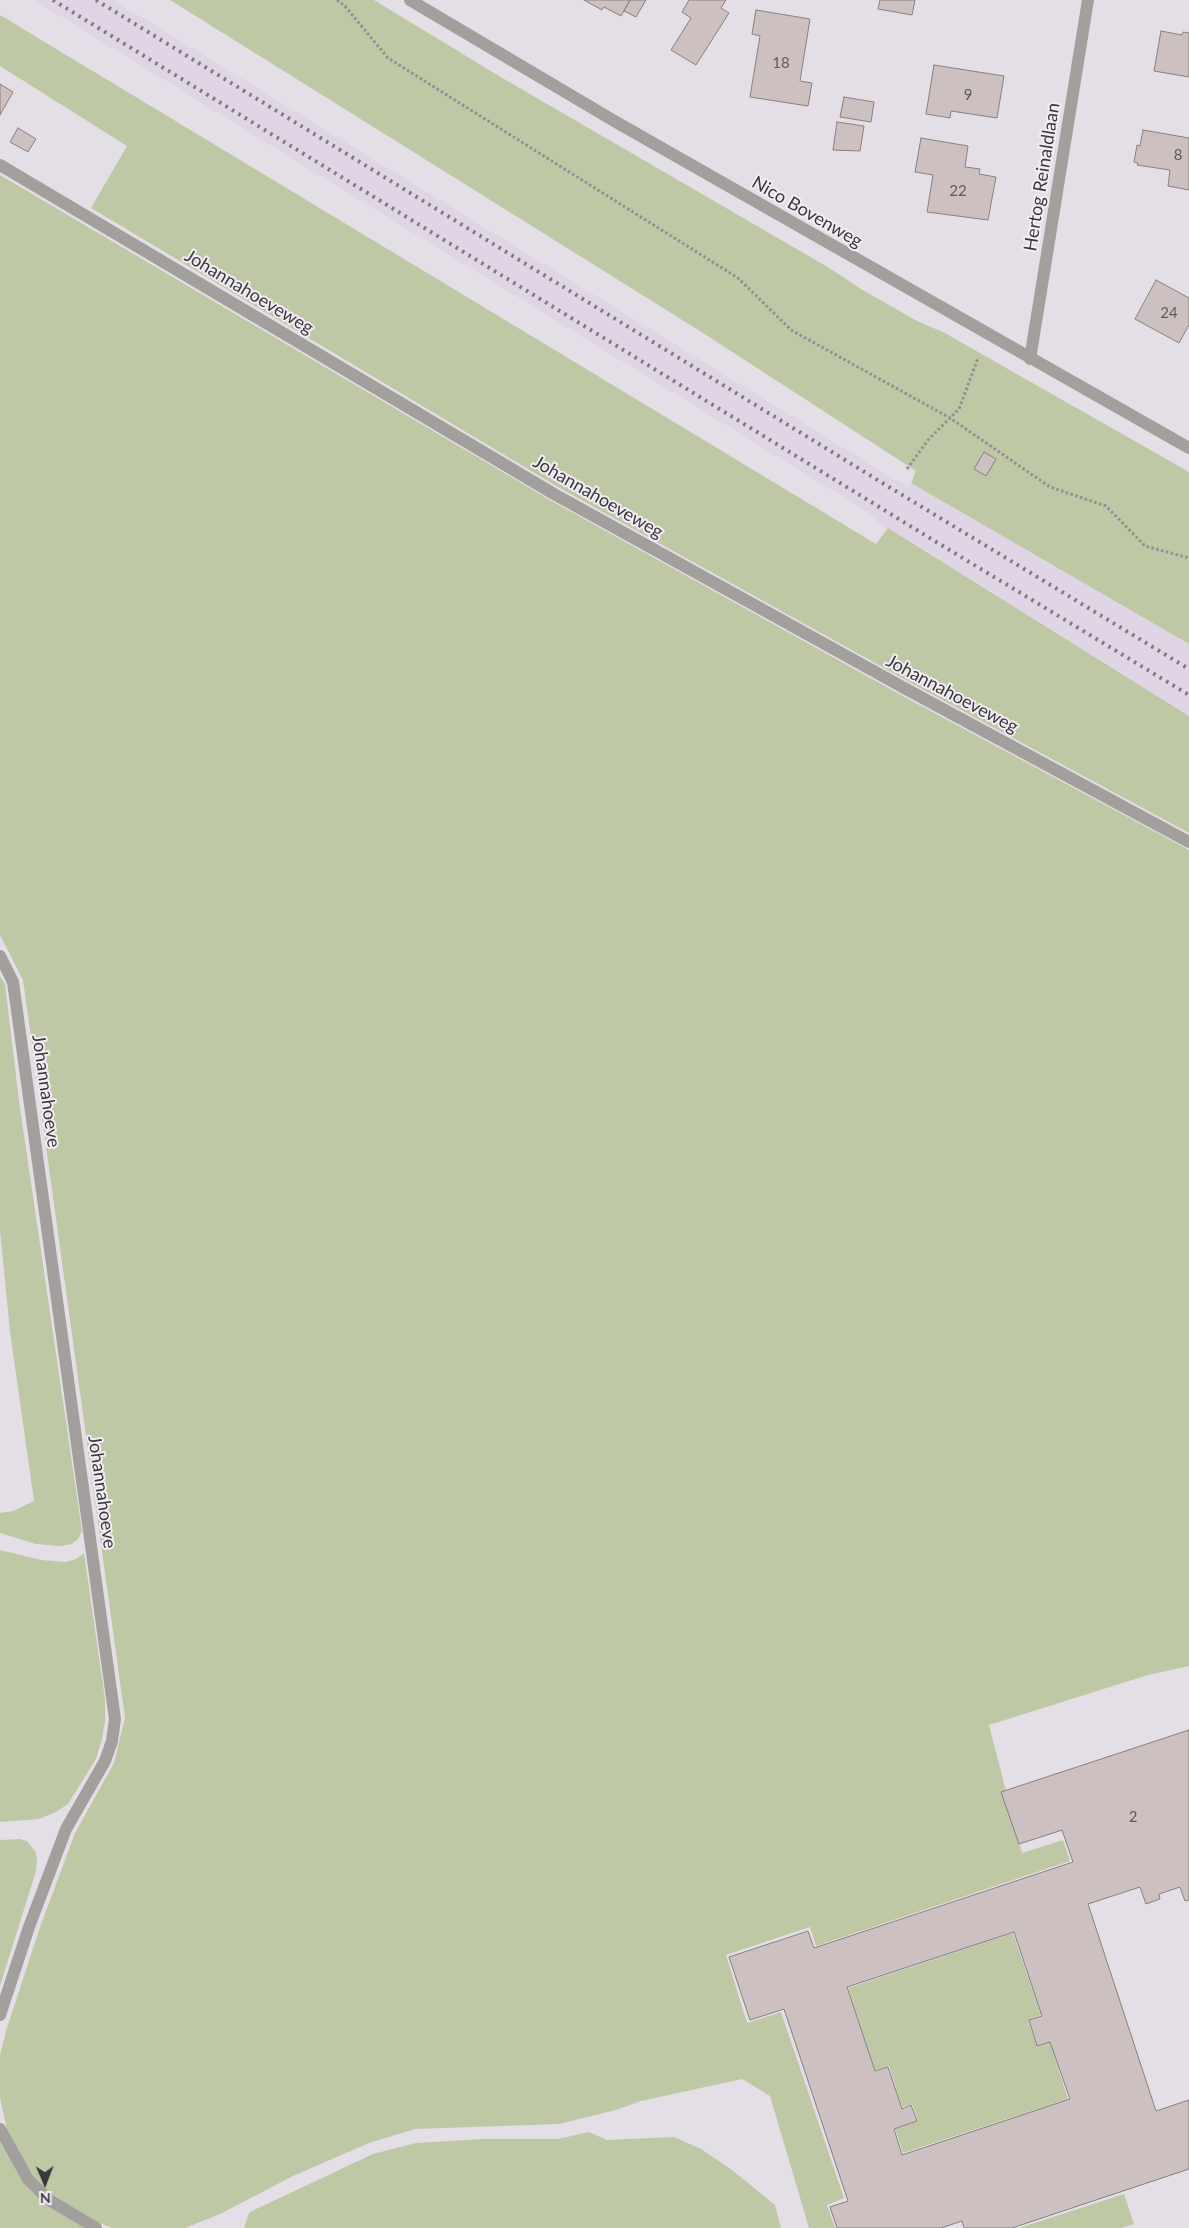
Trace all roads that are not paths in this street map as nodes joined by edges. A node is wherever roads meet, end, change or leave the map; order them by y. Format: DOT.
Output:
graph roads {
  1 [pos="410,0"];
  2 [pos="1088,0"];
  3 [pos="0,165"];
  4 [pos="1030,359"];
  5 [pos="1189,448"];
  6 [pos="1189,842"];
  7 [pos="0,956"];
  8 [pos="0,2015"];
  9 [pos="0,2129"];
  10 [pos="96,2228"];
  1 -- 4 [label="street, Nico Bovenweg"];
  2 -- 4 [label="street, Hertog Reinaldlaan"];
  3 -- 6 [label="street, Johannahoeveweg"];
  4 -- 5 [label="street, Nico Bovenweg"];
  7 -- 8 [label="street, Johannahoeve"];
  9 -- 10 [label="street"];
}
